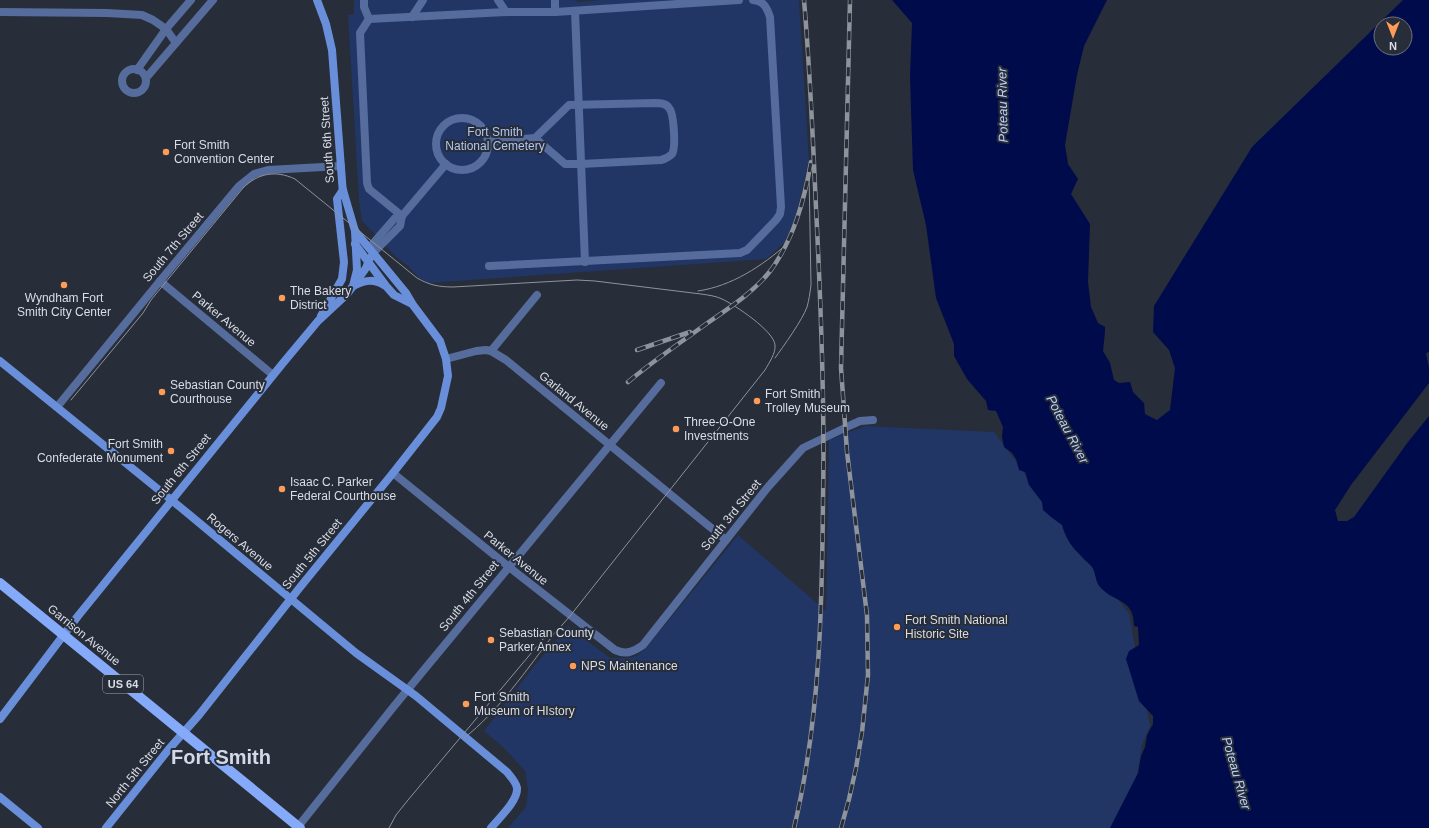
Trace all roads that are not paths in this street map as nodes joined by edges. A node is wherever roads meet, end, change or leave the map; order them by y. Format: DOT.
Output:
graph roads {
  1 [pos="192,0"];
  2 [pos="213,0"];
  3 [pos="317,0"];
  4 [pos="364,0"];
  5 [pos="423,0"];
  6 [pos="498,0"];
  7 [pos="555,0"];
  8 [pos="740,0"];
  9 [pos="753,0"];
  10 [pos="575,11"];
  11 [pos="0,12"];
  12 [pos="506,12"];
  13 [pos="555,12"];
  14 [pos="412,17"];
  15 [pos="369,19"];
  16 [pos="166,29"];
  17 [pos="176,43"];
  18 [pos="137,70"];
  19 [pos="146,78"];
  20 [pos="578,105"];
  21 [pos="535,138"];
  22 [pos="488,142"];
  23 [pos="446,164"];
  24 [pos="581,164"];
  25 [pos="341,166"];
  26 [pos="343,190"];
  27 [pos="402,216"];
  28 [pos="355,231"];
  29 [pos="356,245"];
  30 [pos="371,250"];
  31 [pos="368,261"];
  32 [pos="585,262"];
  33 [pos="489,266"];
  34 [pos="160,281"];
  35 [pos="353,286"];
  36 [pos="386,286"];
  37 [pos="537,295"];
  38 [pos="413,305"];
  39 [pos="318,320"];
  40 [pos="491,351"];
  41 [pos="446,359"];
  42 [pos="0,361"];
  43 [pos="273,375"];
  44 [pos="661,383"];
  45 [pos="57,407"];
  46 [pos="872,420"];
  47 [pos="610,445"];
  48 [pos="393,473"];
  49 [pos="171,500"];
  50 [pos="726,540"];
  51 [pos="509,567"];
  52 [pos="0,583"];
  53 [pos="290,600"];
  54 [pos="64,635"];
  55 [pos="628,653"];
  56 [pos="407,691"];
  57 [pos="0,719"];
  58 [pos="184,734"];
  59 [pos="0,797"];
  60 [pos="38,828"];
  61 [pos="106,828"];
  62 [pos="298,828"];
  63 [pos="491,828"];
  1 -- 16 [label="street"];
  2 -- 17 [label="street"];
  3 -- 25 [label="street, South 6th Street"];
  4 -- 15 [label="street"];
  5 -- 14 [label="street"];
  6 -- 12 [label="street"];
  7 -- 13 [label="street"];
  8 -- 10 [label="street"];
  9 -- 32 [label="street"];
  10 -- 13 [label="street"];
  10 -- 20 [label="street"];
  11 -- 16 [label="street"];
  12 -- 13 [label="street"];
  12 -- 14 [label="street"];
  14 -- 15 [label="street"];
  15 -- 27 [label="street"];
  16 -- 17 [label="street"];
  16 -- 18 [label="street"];
  17 -- 19 [label="street"];
  18 -- 19 [label="street"];
  18 -- 19 [label="street"];
  20 -- 21 [label="street"];
  20 -- 24 [label="street"];
  20 -- 24 [label="street"];
  21 -- 22 [label="street"];
  21 -- 24 [label="street"];
  22 -- 23 [label="street"];
  22 -- 23 [label="street"];
  23 -- 27 [label="street"];
  24 -- 32 [label="street"];
  25 -- 26 [label="street, South 6th Street"];
  25 -- 34 [label="street, South 7th Street"];
  26 -- 28 [label="street"];
  26 -- 29 [label="street"];
  26 -- 39 [label="street, South 6th Street"];
  27 -- 30 [label="street"];
  28 -- 29 [label="street, South 6th Street"];
  28 -- 30 [label="street"];
  29 -- 31 [label="street"];
  29 -- 35 [label="street, South 6th Street"];
  30 -- 31 [label="street"];
  30 -- 38 [label="street"];
  31 -- 35 [label="street"];
  31 -- 36 [label="street"];
  32 -- 33 [label="street"];
  34 -- 43 [label="street, Parker Avenue"];
  34 -- 45 [label="street, South 7th Street"];
  35 -- 36 [label="street"];
  35 -- 39 [label="street, South 6th Street"];
  36 -- 38 [label="street"];
  37 -- 40 [label="street"];
  38 -- 41 [label="street"];
  39 -- 43 [label="street, South 6th Street"];
  40 -- 41 [label="street"];
  40 -- 47 [label="street, Garland Avenue"];
  41 -- 48 [label="street, South 5th Street"];
  42 -- 45 [label="street, Rogers Avenue"];
  43 -- 49 [label="street, South 6th Street"];
  44 -- 47 [label="street, South 4th Street"];
  45 -- 49 [label="street, Rogers Avenue"];
  46 -- 50 [label="street, South 3rd Street"];
  47 -- 50 [label="street, Garland Avenue"];
  47 -- 51 [label="street, South 4th Street"];
  48 -- 51 [label="street, Parker Avenue"];
  48 -- 53 [label="street, South 5th Street"];
  49 -- 53 [label="street, Rogers Avenue"];
  49 -- 54 [label="street, South 6th Street"];
  50 -- 55 [label="street, South 3rd Street"];
  51 -- 55 [label="street, Parker Avenue"];
  51 -- 56 [label="street, South 4th Street"];
  52 -- 54 [label="main road, Garrison Avenue / US 64"];
  53 -- 56 [label="street, Rogers Avenue"];
  53 -- 58 [label="street, South 5th Street"];
  54 -- 57 [label="street, South 6th Street"];
  54 -- 58 [label="main road, Garrison Avenue / US 64"];
  56 -- 62 [label="street, South 4th Street"];
  56 -- 63 [label="street, Rogers Avenue"];
  58 -- 61 [label="street, North 5th Street"];
  58 -- 62 [label="main road, Garrison Avenue / US 64"];
  59 -- 60 [label="street"];
}
